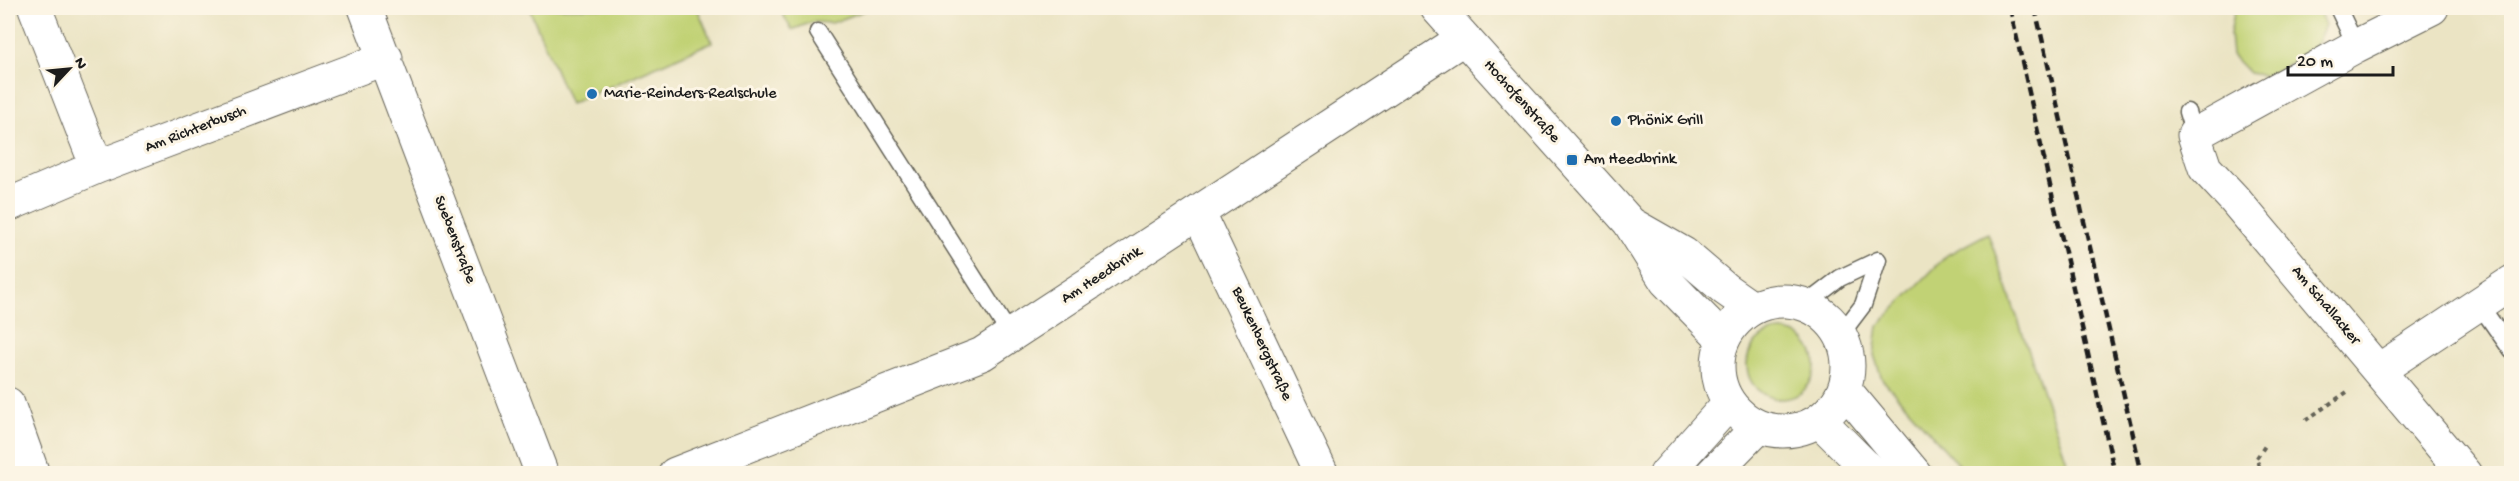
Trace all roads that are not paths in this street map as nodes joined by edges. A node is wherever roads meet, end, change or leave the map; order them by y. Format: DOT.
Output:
graph roads {
  1 [pos="35,8"];
  2 [pos="365,8"];
  3 [pos="1437,8"];
  4 [pos="2338,8"];
  5 [pos="2432,8"];
  6 [pos="818,32"];
  7 [pos="1464,38"];
  8 [pos="2356,46"];
  9 [pos="386,58"];
  10 [pos="97,167"];
  11 [pos="8,205"];
  12 [pos="1199,214"];
  13 [pos="1629,222"];
  14 [pos="2511,282"];
  15 [pos="1806,304"];
  16 [pos="2479,304"];
  17 [pos="1752,308"];
  18 [pos="1841,334"];
  19 [pos="1011,336"];
  20 [pos="1723,339"];
  21 [pos="2511,351"];
  22 [pos="2379,370"];
  23 [pos="1845,390"];
  24 [pos="1729,403"];
  25 [pos="8,404"];
  26 [pos="1820,421"];
  27 [pos="1758,427"];
  28 [pos="33,474"];
  29 [pos="542,474"];
  30 [pos="675,474"];
  31 [pos="1322,474"];
  32 [pos="1666,474"];
  33 [pos="1712,474"];
  34 [pos="1873,474"];
  35 [pos="1915,474"];
  36 [pos="2465,474"];
  1 -- 10 [label="street"];
  2 -- 9 [label="street, Suebenstraße"];
  3 -- 7 [label="street, Hochofenstraße"];
  4 -- 8 [label="lane"];
  5 -- 8 [label="street"];
  6 -- 19 [label="lane"];
  7 -- 12 [label="street, Am Heedbrink"];
  7 -- 13 [label="street, Hochofenstraße"];
  8 -- 22 [label="street, Am Schallacker"];
  9 -- 10 [label="street, Am Richterbusch"];
  9 -- 29 [label="street, Suebenstraße"];
  10 -- 11 [label="street, Am Richterbusch"];
  12 -- 19 [label="street, Am Heedbrink"];
  12 -- 31 [label="street, Beukenbergstraße"];
  13 -- 17 [label="street, Hochofenstraße"];
  13 -- 20 [label="street, Hochofenstraße"];
  14 -- 16 [label="street"];
  15 -- 17 [label="street"];
  15 -- 18 [label="street"];
  15 -- 18 [label="lane"];
  16 -- 21 [label="lane"];
  16 -- 22 [label="street"];
  17 -- 20 [label="street"];
  18 -- 23 [label="street"];
  19 -- 30 [label="street, Am Heedbrink"];
  20 -- 24 [label="street"];
  22 -- 36 [label="street, Am Schallacker"];
  23 -- 26 [label="street"];
  23 -- 35 [label="street"];
  24 -- 27 [label="street"];
  24 -- 32 [label="street"];
  25 -- 28 [label="street"];
  26 -- 27 [label="street"];
  26 -- 34 [label="street"];
  27 -- 33 [label="street"];
}
